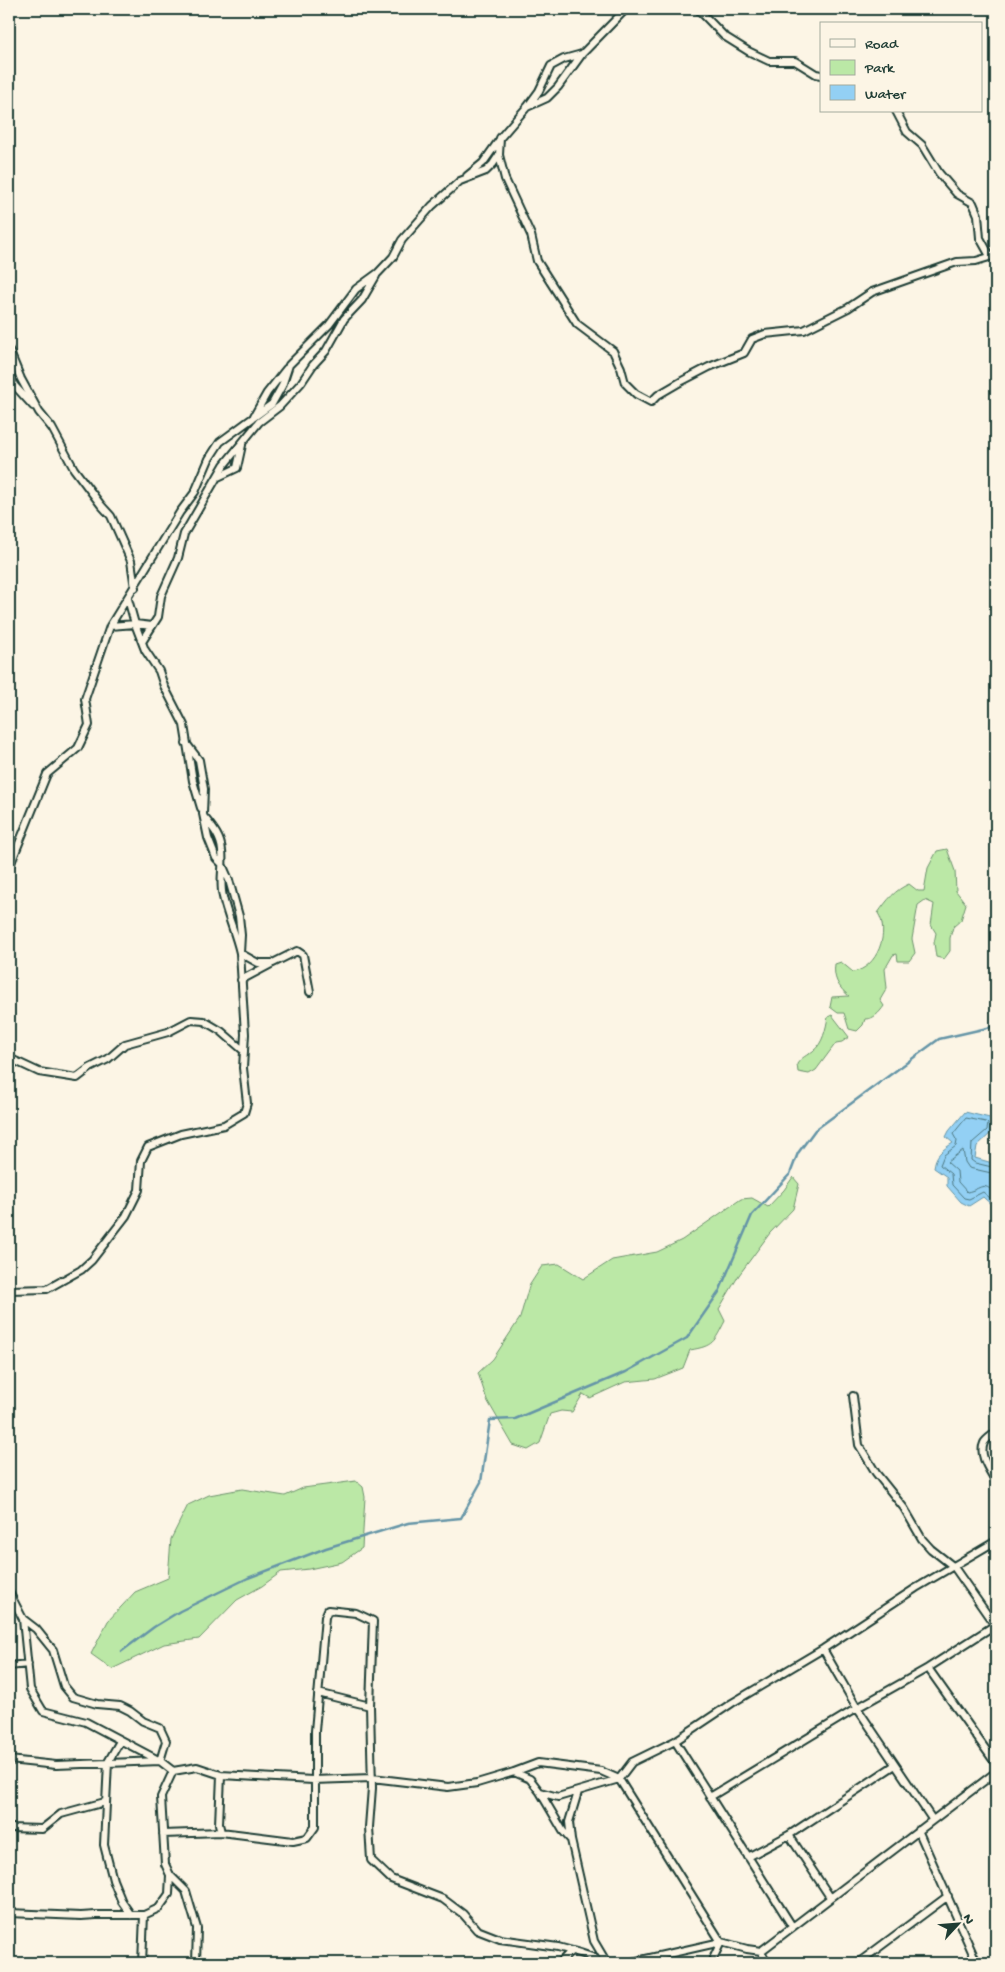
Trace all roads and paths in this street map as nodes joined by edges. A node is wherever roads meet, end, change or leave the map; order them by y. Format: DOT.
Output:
graph roads {
  1 [pos="626,9"];
  2 [pos="698,9"];
  3 [pos="582,54"];
  4 [pos="820,75"];
  5 [pos="527,107"];
  6 [pos="897,112"];
  7 [pos="500,138"];
  8 [pos="499,155"];
  9 [pos="460,181"];
  10 [pos="993,255"];
  11 [pos="378,273"];
  12 [pos="9,350"];
  13 [pos="289,365"];
  14 [pos="9,368"];
  15 [pos="39,412"];
  16 [pos="253,417"];
  17 [pos="242,445"];
  18 [pos="217,478"];
  19 [pos="135,588"];
  20 [pos="128,599"];
  21 [pos="134,624"];
  22 [pos="110,626"];
  23 [pos="152,626"];
  24 [pos="142,642"];
  25 [pos="222,864"];
  26 [pos="9,868"];
  27 [pos="240,953"];
  28 [pos="274,963"];
  29 [pos="241,980"];
  30 [pos="310,992"];
  31 [pos="244,1051"];
  32 [pos="9,1058"];
  33 [pos="9,1290"];
  34 [pos="852,1396"];
  35 [pos="996,1432"];
  36 [pos="996,1482"];
  37 [pos="996,1541"];
  38 [pos="954,1567"];
  39 [pos="9,1592"];
  40 [pos="16,1606"];
  41 [pos="9,1607"];
  42 [pos="23,1619"];
  43 [pos="996,1626"];
  44 [pos="823,1649"];
  45 [pos="28,1664"];
  46 [pos="9,1666"];
  47 [pos="928,1668"];
  48 [pos="318,1692"];
  49 [pos="370,1706"];
  50 [pos="857,1708"];
  51 [pos="120,1741"];
  52 [pos="675,1741"];
  53 [pos="9,1760"];
  54 [pos="160,1761"];
  55 [pos="108,1762"];
  56 [pos="996,1764"];
  57 [pos="895,1765"];
  58 [pos="174,1771"];
  59 [pos="514,1772"];
  60 [pos="996,1772"];
  61 [pos="221,1776"];
  62 [pos="372,1778"];
  63 [pos="619,1779"];
  64 [pos="314,1780"];
  65 [pos="540,1792"];
  66 [pos="578,1792"];
  67 [pos="710,1797"];
  68 [pos="105,1802"];
  69 [pos="932,1819"];
  70 [pos="9,1828"];
  71 [pos="918,1830"];
  72 [pos="221,1832"];
  73 [pos="163,1834"];
  74 [pos="789,1835"];
  75 [pos="571,1840"];
  76 [pos="748,1857"];
  77 [pos="170,1875"];
  78 [pos="948,1896"];
  79 [pos="830,1897"];
  80 [pos="9,1913"];
  81 [pos="131,1915"];
  82 [pos="144,1916"];
  83 [pos="792,1926"];
  84 [pos="721,1942"];
  85 [pos="761,1950"];
  86 [pos="571,1951"];
  87 [pos="142,1963"];
  88 [pos="196,1963"];
  89 [pos="560,1963"];
  90 [pos="603,1963"];
  91 [pos="607,1963"];
  92 [pos="628,1963"];
  93 [pos="711,1963"];
  94 [pos="767,1963"];
  95 [pos="858,1963"];
  96 [pos="977,1963"];
  1 -- 3 [label="street"];
  2 -- 4 [label="street"];
  3 -- 5 [label="street"];
  3 -- 5 [label="street"];
  5 -- 7 [label="street"];
  6 -- 10 [label="street"];
  7 -- 8 [label="street"];
  7 -- 9 [label="street"];
  8 -- 9 [label="street"];
  8 -- 10 [label="street"];
  9 -- 11 [label="street"];
  11 -- 13 [label="street"];
  11 -- 17 [label="street"];
  12 -- 15 [label="street"];
  13 -- 16 [label="street"];
  13 -- 16 [label="street"];
  14 -- 15 [label="street"];
  15 -- 19 [label="street"];
  16 -- 19 [label="street"];
  17 -- 18 [label="street"];
  17 -- 18 [label="street"];
  18 -- 23 [label="street"];
  19 -- 20 [label="street"];
  20 -- 21 [label="street"];
  20 -- 22 [label="street"];
  21 -- 22 [label="street"];
  21 -- 23 [label="street"];
  21 -- 24 [label="street"];
  22 -- 26 [label="street"];
  23 -- 24 [label="street"];
  24 -- 25 [label="street"];
  25 -- 27 [label="street"];
  25 -- 27 [label="street"];
  27 -- 28 [label="street"];
  27 -- 29 [label="street"];
  28 -- 29 [label="street"];
  28 -- 30 [label="street"];
  29 -- 31 [label="street"];
  31 -- 32 [label="street"];
  31 -- 33 [label="street"];
  34 -- 38 [label="street"];
  35 -- 36 [label="street"];
  37 -- 38 [label="street"];
  38 -- 43 [label="street"];
  38 -- 44 [label="street"];
  39 -- 40 [label="street"];
  40 -- 41 [label="street"];
  40 -- 42 [label="street"];
  42 -- 45 [label="street"];
  42 -- 54 [label="street"];
  43 -- 47 [label="street"];
  44 -- 50 [label="street"];
  44 -- 52 [label="street"];
  45 -- 46 [label="street"];
  45 -- 51 [label="street"];
  47 -- 50 [label="street"];
  47 -- 56 [label="street"];
  48 -- 49 [label="street"];
  48 -- 49 [label="street"];
  48 -- 64 [label="street"];
  49 -- 62 [label="street"];
  50 -- 57 [label="street"];
  50 -- 67 [label="street"];
  51 -- 54 [label="street"];
  51 -- 55 [label="street"];
  52 -- 63 [label="street"];
  52 -- 67 [label="street"];
  53 -- 55 [label="street"];
  54 -- 55 [label="street"];
  54 -- 58 [label="street"];
  55 -- 68 [label="street"];
  57 -- 69 [label="street"];
  57 -- 74 [label="street"];
  58 -- 61 [label="street"];
  58 -- 73 [label="street"];
  59 -- 62 [label="street"];
  59 -- 63 [label="street"];
  59 -- 65 [label="street"];
  60 -- 69 [label="street"];
  61 -- 64 [label="street"];
  61 -- 72 [label="street"];
  62 -- 64 [label="street"];
  62 -- 86 [label="street"];
  63 -- 66 [label="street"];
  63 -- 84 [label="street"];
  64 -- 72 [label="street"];
  65 -- 66 [label="street"];
  65 -- 75 [label="street"];
  66 -- 75 [label="street"];
  67 -- 76 [label="street"];
  68 -- 70 [label="street"];
  68 -- 81 [label="street"];
  69 -- 71 [label="street"];
  71 -- 78 [label="street"];
  71 -- 79 [label="street"];
  72 -- 73 [label="street"];
  73 -- 77 [label="street"];
  74 -- 76 [label="street"];
  74 -- 79 [label="street"];
  75 -- 91 [label="street"];
  76 -- 83 [label="street"];
  77 -- 82 [label="street"];
  77 -- 88 [label="street"];
  78 -- 95 [label="street"];
  78 -- 96 [label="street"];
  79 -- 83 [label="street"];
  80 -- 81 [label="street"];
  81 -- 82 [label="street"];
  82 -- 87 [label="street"];
  83 -- 85 [label="street"];
  84 -- 85 [label="street"];
  84 -- 92 [label="street"];
  84 -- 93 [label="street"];
  85 -- 94 [label="street"];
  86 -- 89 [label="street"];
  86 -- 90 [label="street"];
}
